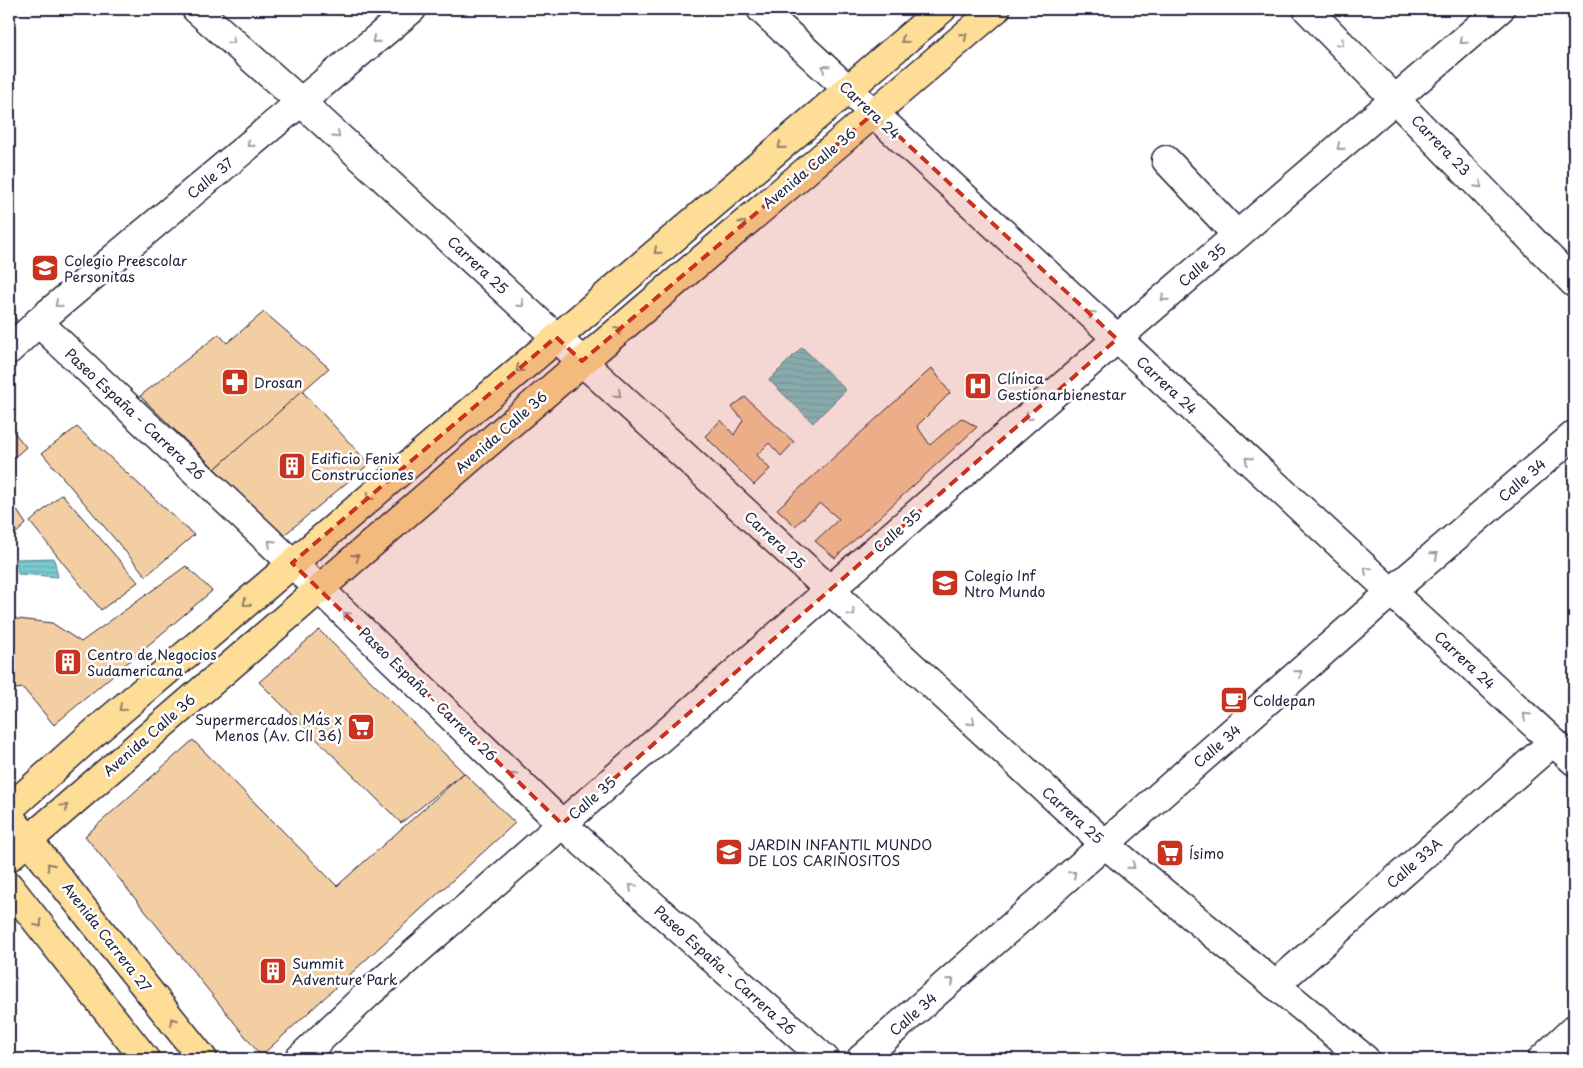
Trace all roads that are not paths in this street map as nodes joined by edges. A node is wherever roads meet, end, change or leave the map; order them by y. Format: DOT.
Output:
graph roads {
  1 [pos="196,9"];
  2 [pos="412,9"];
  3 [pos="761,9"];
  4 [pos="942,9"];
  5 [pos="996,9"];
  6 [pos="1306,9"];
  7 [pos="1500,9"];
  8 [pos="848,88"];
  9 [pos="1396,98"];
  10 [pos="301,102"];
  11 [pos="874,113"];
  12 [pos="1166,160"];
  13 [pos="1237,235"];
  14 [pos="1574,283"];
  15 [pos="38,322"];
  16 [pos="556,337"];
  17 [pos="1118,339"];
  18 [pos="9,350"];
  19 [pos="582,361"];
  20 [pos="1574,435"];
  21 [pos="292,563"];
  22 [pos="319,589"];
  23 [pos="829,591"];
  24 [pos="1391,592"];
  25 [pos="1553,742"];
  26 [pos="1574,761"];
  27 [pos="9,809"];
  28 [pos="9,816"];
  29 [pos="562,824"];
  30 [pos="29,840"];
  31 [pos="1106,845"];
  32 [pos="9,857"];
  33 [pos="9,886"];
  34 [pos="1275,985"];
  35 [pos="1574,1029"];
  36 [pos="146,1059"];
  37 [pos="203,1059"];
  38 [pos="299,1059"];
  39 [pos="825,1059"];
  40 [pos="861,1059"];
  41 [pos="1365,1059"];
  42 [pos="1542,1059"];
  1 -- 10 [label="street, Carrera 25, one-way"];
  2 -- 10 [label="street, Calle 37, one-way"];
  8 -- 3 [label="street, Carrera 24, one-way"];
  4 -- 8 [label="main road, one-way"];
  11 -- 5 [label="main road, Avenida Calle 36, one-way"];
  6 -- 9 [label="street, Carrera 23, one-way"];
  7 -- 9 [label="street, Calle 35, one-way"];
  8 -- 11 [label="street, Carrera 24"];
  8 -- 16 [label="main road, one-way"];
  9 -- 13 [label="street, Calle 35, one-way"];
  9 -- 14 [label="street, Carrera 23, one-way"];
  10 -- 15 [label="street, Calle 37, one-way"];
  10 -- 16 [label="street, Carrera 25, one-way"];
  17 -- 11 [label="street, Carrera 24, one-way"];
  19 -- 11 [label="main road, Avenida Calle 36, one-way"];
  12 -- 13 [label="street"];
  13 -- 17 [label="street, Calle 35, one-way"];
  15 -- 18 [label="street, Calle 37"];
  21 -- 15 [label="street, Paseo España - Carrera 26, one-way"];
  16 -- 19 [label="street, Carrera 25"];
  16 -- 21 [label="main road, one-way"];
  17 -- 23 [label="street, Calle 35, one-way"];
  24 -- 17 [label="street, Carrera 24, one-way"];
  22 -- 19 [label="main road, Avenida Calle 36, one-way"];
  19 -- 23 [label="street, Carrera 25, one-way"];
  24 -- 20 [label="street, Calle 34, one-way"];
  21 -- 22 [label="street, Paseo España - Carrera 26"];
  21 -- 27 [label="main road, one-way"];
  29 -- 22 [label="street, Paseo España - Carrera 26, one-way"];
  30 -- 22 [label="main road, Avenida Calle 36, one-way"];
  23 -- 29 [label="street, Calle 35"];
  23 -- 31 [label="street, Carrera 25, one-way"];
  25 -- 24 [label="street, Carrera 24, one-way"];
  31 -- 24 [label="street, Calle 34, one-way"];
  25 -- 26 [label="street, Carrera 24"];
  25 -- 34 [label="street, Calle 33A"];
  28 -- 30 [label="main road, Avenida Carrera 27"];
  29 -- 38 [label="street, Calle 35"];
  39 -- 29 [label="street, Paseo España - Carrera 26, one-way"];
  30 -- 32 [label="main road, Avenida Calle 36"];
  37 -- 30 [label="main road, Avenida Carrera 27, one-way"];
  31 -- 34 [label="street, Carrera 25, one-way"];
  40 -- 31 [label="street, Calle 34, one-way"];
  33 -- 36 [label="main road, one-way"];
  34 -- 41 [label="street, Carrera 25"];
  35 -- 42 [label="street"];
}
